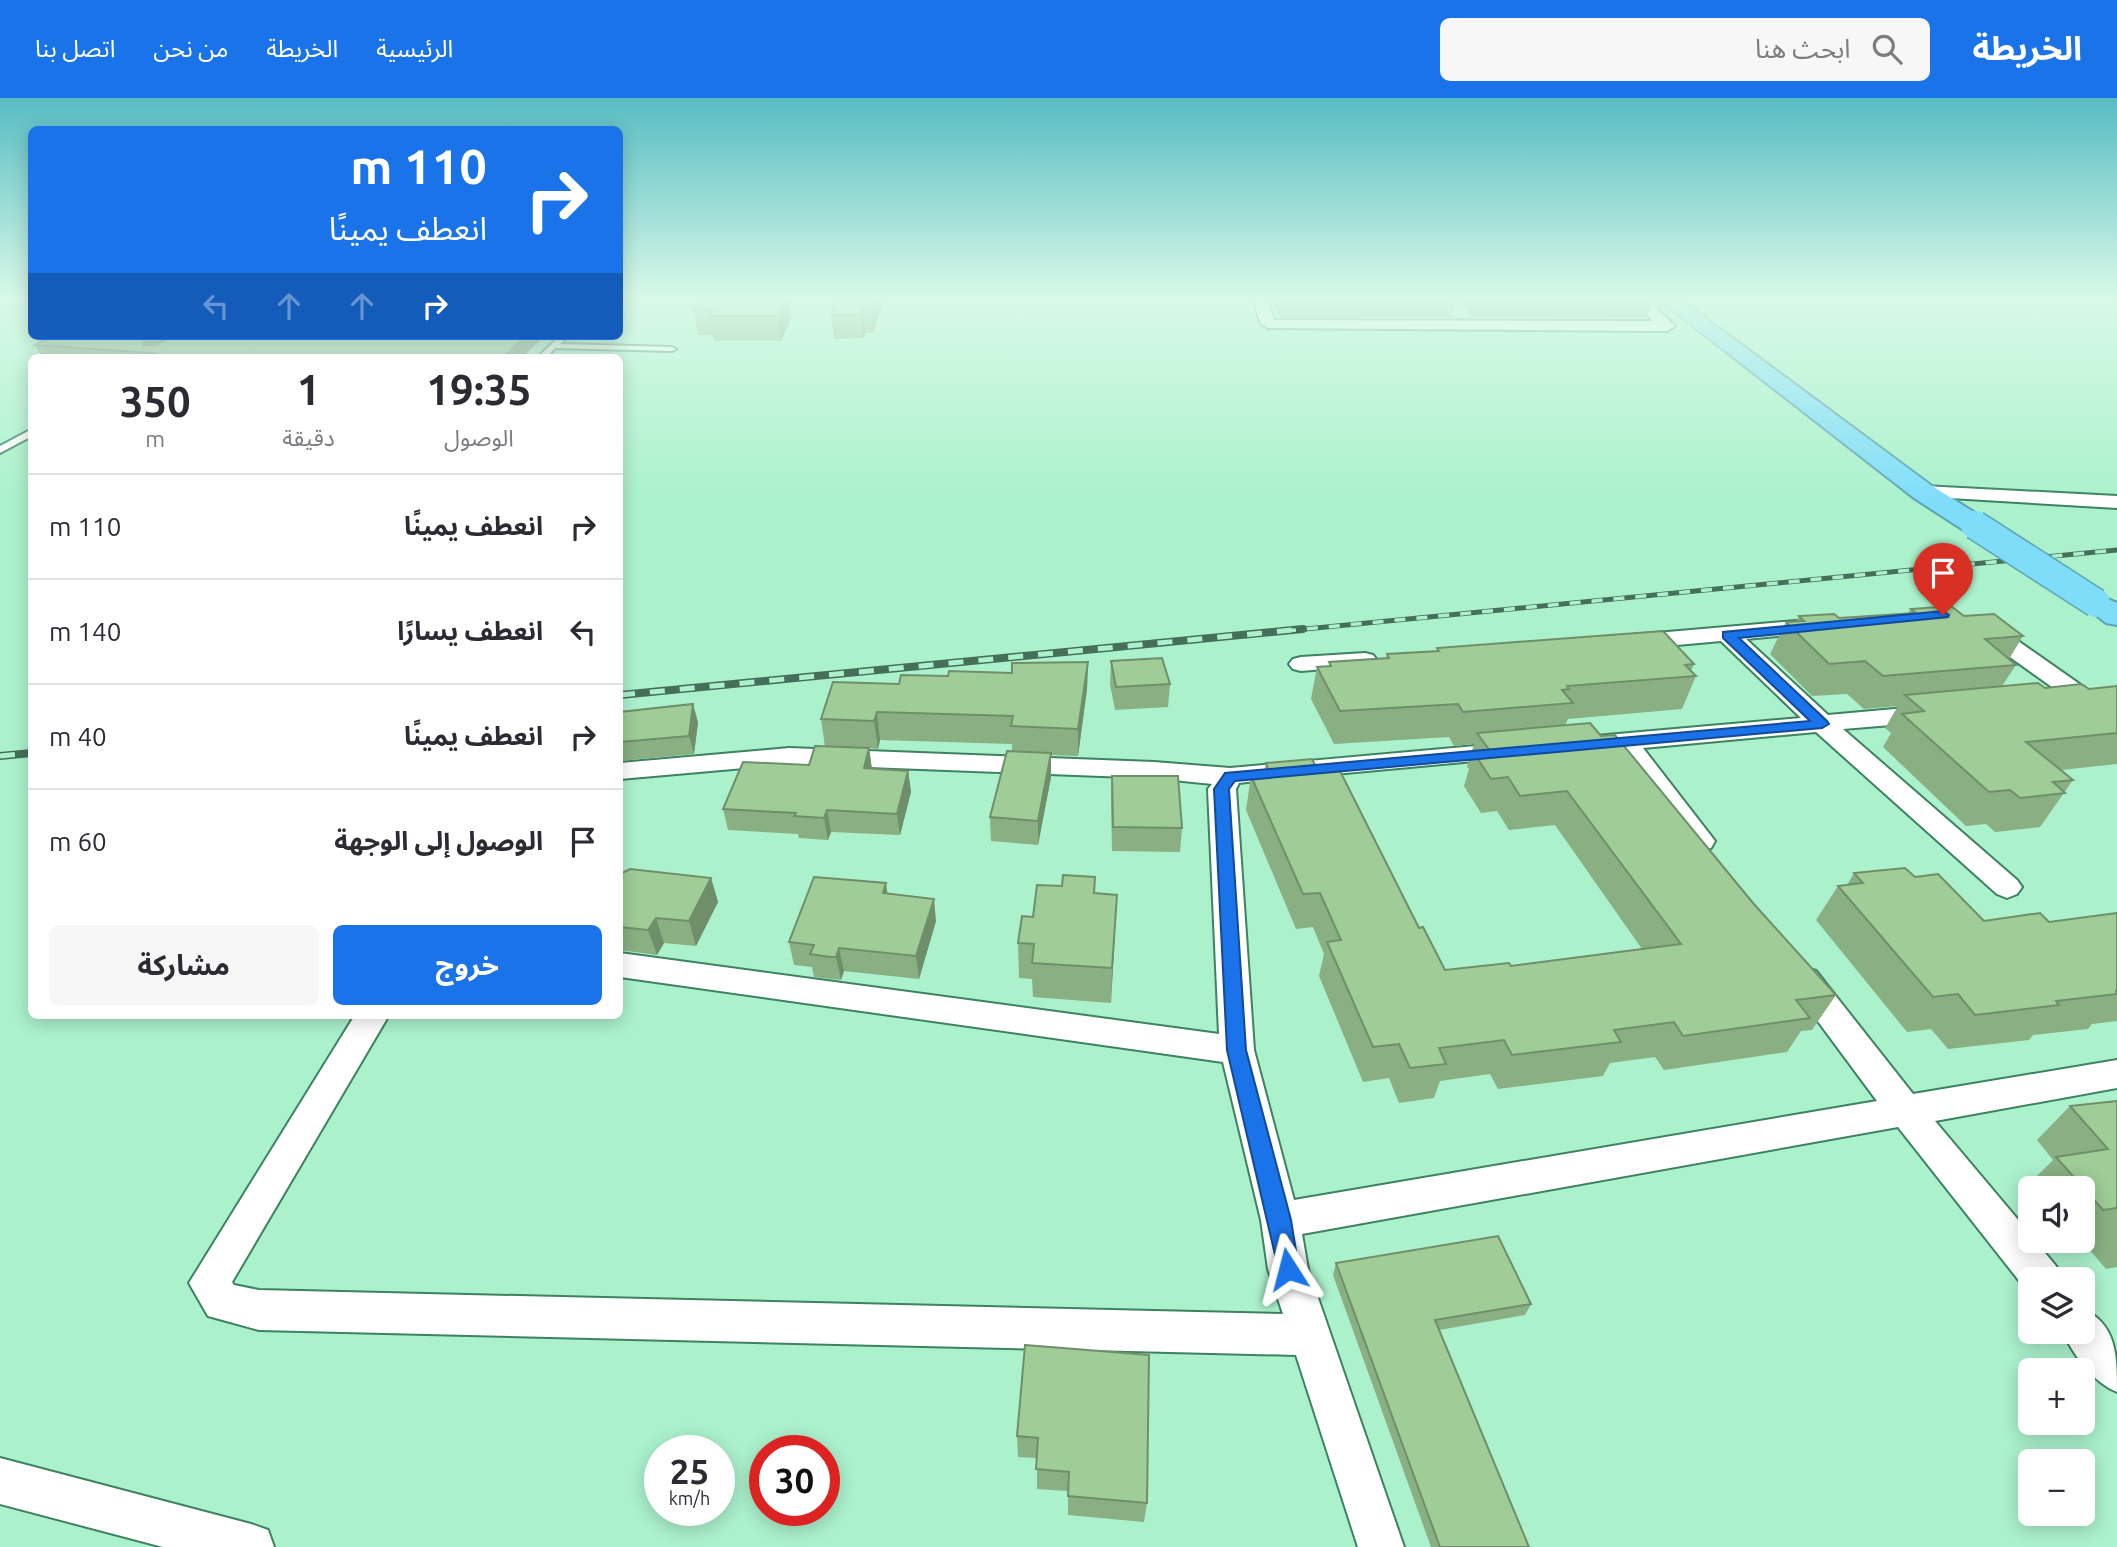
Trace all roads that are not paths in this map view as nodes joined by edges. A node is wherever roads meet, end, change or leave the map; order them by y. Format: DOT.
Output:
graph roads {
  1 [pos="1755,365"];
  2 [pos="1778,365"];
  3 [pos="28,434"];
  4 [pos="0,450"];
  5 [pos="1923,492"];
  6 [pos="1956,492"];
  7 [pos="2117,502"];
  8 [pos="1987,523"];
  9 [pos="2110,605"];
  10 [pos="1968,618"];
  11 [pos="1835,625"];
  12 [pos="1728,635"];
  13 [pos="1604,643"];
  14 [pos="1384,659"];
  15 [pos="1301,664"];
  16 [pos="2117,697"];
  17 [pos="2086,700"];
  18 [pos="2044,704"];
  19 [pos="1961,711"];
  20 [pos="1822,724"];
  21 [pos="1625,741"];
  22 [pos="623,771"];
  23 [pos="1230,776"];
  24 [pos="1718,864"];
  25 [pos="2007,887"];
  26 [pos="1786,953"];
  27 [pos="623,965"];
  28 [pos="370,1019"];
  29 [pos="1237,1050"];
  30 [pos="2117,1074"];
  31 [pos="1904,1110"];
  32 [pos="1280,1220"];
  33 [pos="2032,1267"];
  34 [pos="1310,1335"];
  35 [pos="2095,1344"];
  36 [pos="2117,1371"];
  37 [pos="0,1480"];
  38 [pos="251,1547"];
  39 [pos="1381,1547"];
  1 -- 5 [label="highway"];
  2 -- 6 [label="highway"];
  3 -- 4 [label="lane"];
  5 -- 6 [label="street"];
  5 -- 8 [label="highway"];
  6 -- 7 [label="street"];
  6 -- 8 [label="highway"];
  8 -- 9 [label="highway, bridge"];
  10 -- 17 [label="street"];
  11 -- 12 [label="street"];
  12 -- 13 [label="street"];
  12 -- 20 [label="street"];
  14 -- 15 [label="street"];
  16 -- 17 [label="street"];
  17 -- 18 [label="street"];
  19 -- 20 [label="street"];
  20 -- 21 [label="street"];
  20 -- 25 [label="street"];
  21 -- 23 [label="street"];
  21 -- 24 [label="street"];
  22 -- 23 [label="street"];
  23 -- 29 [label="street"];
  26 -- 31 [label="street"];
  27 -- 29 [label="street"];
  28 -- 34 [label="street"];
  29 -- 32 [label="street"];
  30 -- 31 [label="street"];
  31 -- 32 [label="street"];
  31 -- 33 [label="street"];
  32 -- 34 [label="street"];
  34 -- 39 [label="street"];
  35 -- 36 [label="street"];
  37 -- 38 [label="street"];
}
